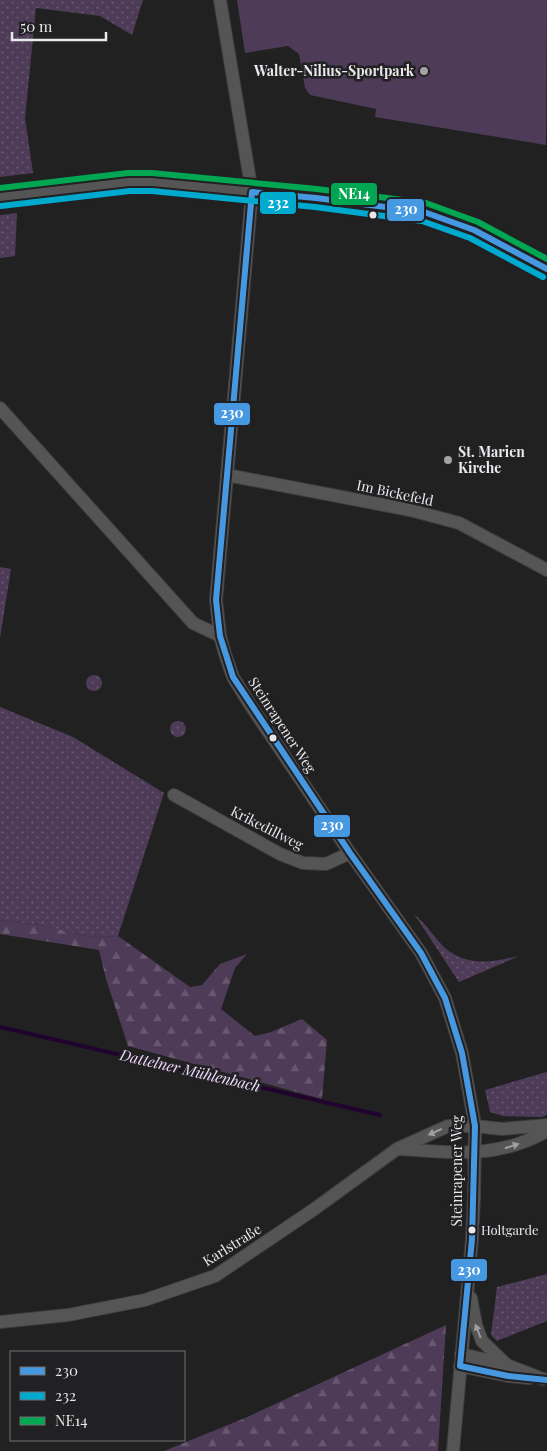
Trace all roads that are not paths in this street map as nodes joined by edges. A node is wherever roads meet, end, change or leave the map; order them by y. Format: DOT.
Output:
graph roads {
  1 [pos="220,0"];
  2 [pos="252,192"];
  3 [pos="0,196"];
  4 [pos="547,269"];
  5 [pos="0,408"];
  6 [pos="227,475"];
  7 [pos="547,570"];
  8 [pos="220,636"];
  9 [pos="174,795"];
  10 [pos="350,853"];
  11 [pos="475,1126"];
  12 [pos="547,1126"];
  13 [pos="547,1131"];
  14 [pos="397,1149"];
  15 [pos="475,1152"];
  16 [pos="469,1278"];
  17 [pos="0,1322"];
  18 [pos="461,1360"];
  19 [pos="507,1365"];
  20 [pos="545,1380"];
  21 [pos="452,1451"];
  1 -- 2 [label="street, Steinrapener Weg"];
  2 -- 3 [label="street"];
  2 -- 4 [label="street"];
  2 -- 6 [label="street, Steinrapener Weg"];
  5 -- 8 [label="street"];
  6 -- 7 [label="street, Im Bickefeld"];
  6 -- 8 [label="street, Steinrapener Weg"];
  8 -- 10 [label="street, Steinrapener Weg"];
  9 -- 10 [label="street, Krikedillweg"];
  10 -- 11 [label="street, Steinrapener Weg"];
  11 -- 12 [label="street, Karlstraße"];
  11 -- 14 [label="street, Karlstraße, one-way"];
  11 -- 15 [label="street, Steinrapener Weg"];
  15 -- 13 [label="street, one-way"];
  14 -- 15 [label="street"];
  14 -- 17 [label="street, Karlstraße"];
  15 -- 16 [label="street, Steinrapener Weg"];
  16 -- 18 [label="street, Steinrapener Weg"];
  19 -- 16 [label="street, one-way"];
  18 -- 19 [label="street"];
  18 -- 20 [label="street"];
  18 -- 21 [label="street"];
  19 -- 20 [label="street"];
}
